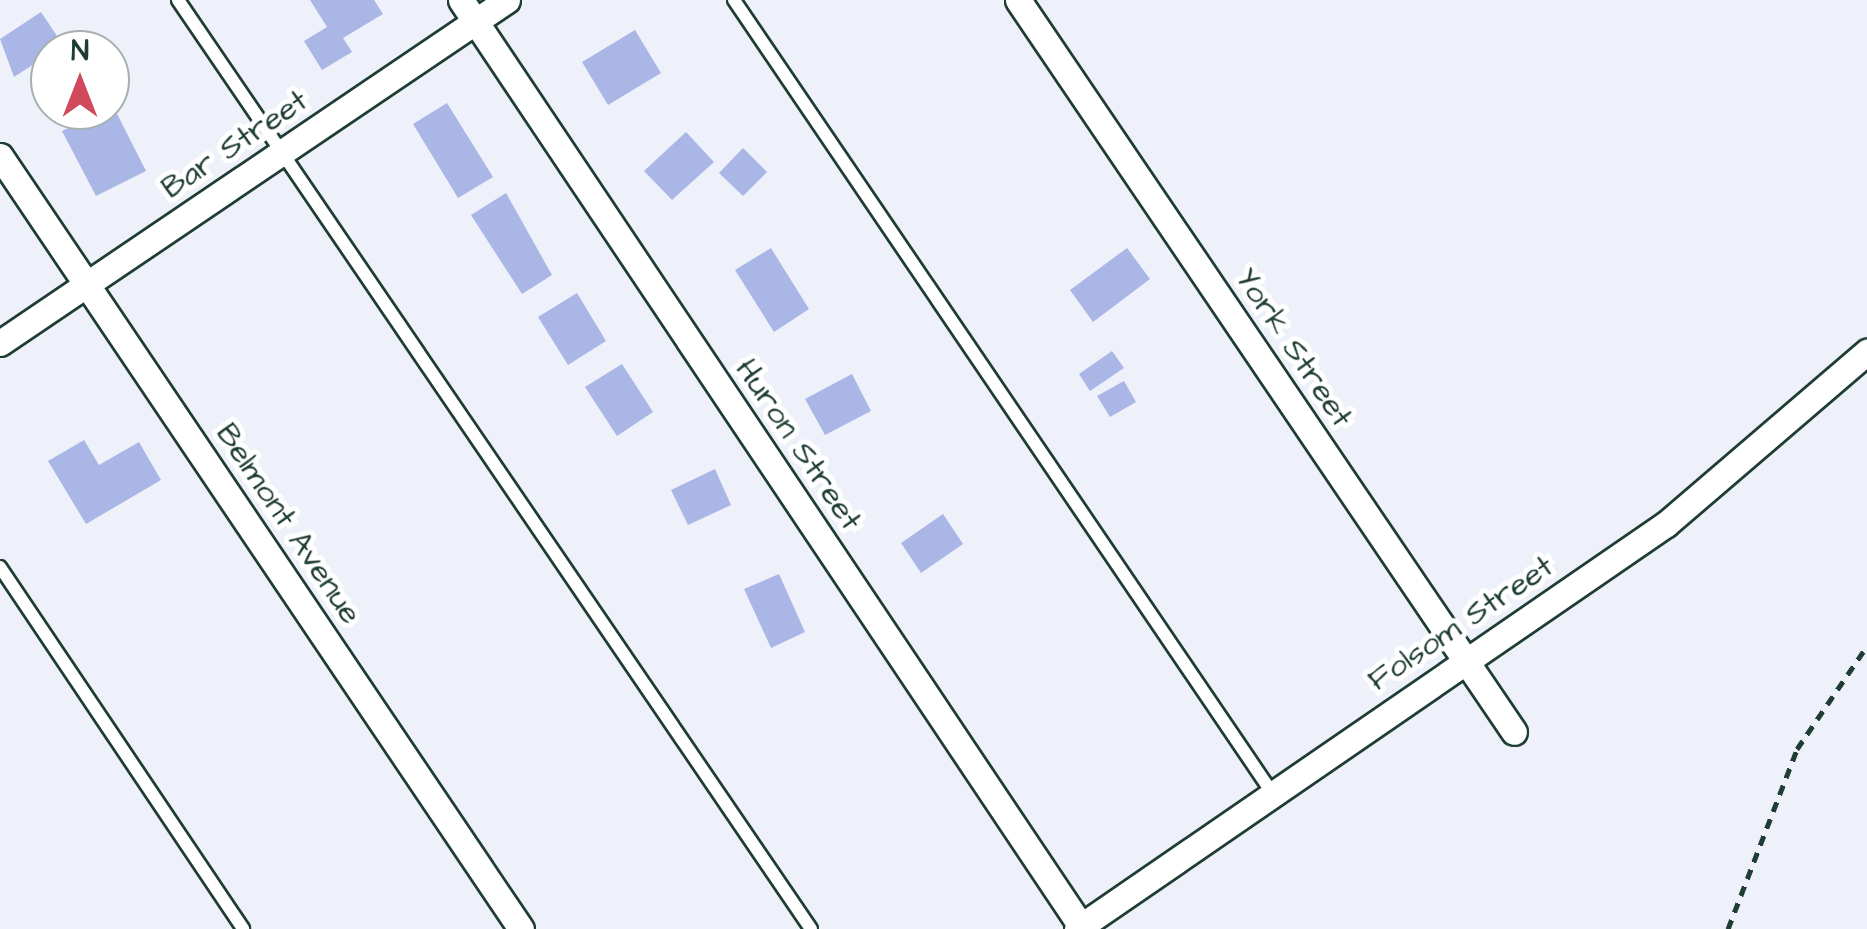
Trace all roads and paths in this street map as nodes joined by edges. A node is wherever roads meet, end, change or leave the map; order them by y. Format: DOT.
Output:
graph roads {
  1 [pos="178,0"];
  2 [pos="506,0"];
  3 [pos="734,0"];
  4 [pos="1018,0"];
  5 [pos="468,11"];
  6 [pos="279,154"];
  7 [pos="0,156"];
  8 [pos="87,284"];
  9 [pos="0,344"];
  10 [pos="1867,352"];
  11 [pos="0,567"];
  12 [pos="1867,646"];
  13 [pos="1465,659"];
  14 [pos="1514,732"];
  15 [pos="1273,794"];
  16 [pos="1079,928"];
  17 [pos="242,929"];
  18 [pos="521,929"];
  19 [pos="810,929"];
  20 [pos="1728,929"];
  1 -- 6 [label="lane"];
  2 -- 5 [label="street, Bar Street"];
  3 -- 15 [label="lane"];
  4 -- 13 [label="street, York Street"];
  5 -- 6 [label="street, Bar Street"];
  5 -- 16 [label="street, Huron Street"];
  6 -- 8 [label="street, Bar Street"];
  6 -- 19 [label="lane"];
  7 -- 8 [label="street, Belmont Avenue"];
  8 -- 9 [label="street, Bar Street"];
  8 -- 18 [label="street, Belmont Avenue"];
  10 -- 13 [label="street, Folsom Street"];
  11 -- 17 [label="lane"];
  12 -- 20 [label="path"];
  13 -- 14 [label="street, York Street"];
  13 -- 15 [label="street, Folsom Street"];
  15 -- 16 [label="street, Folsom Street"];
}
